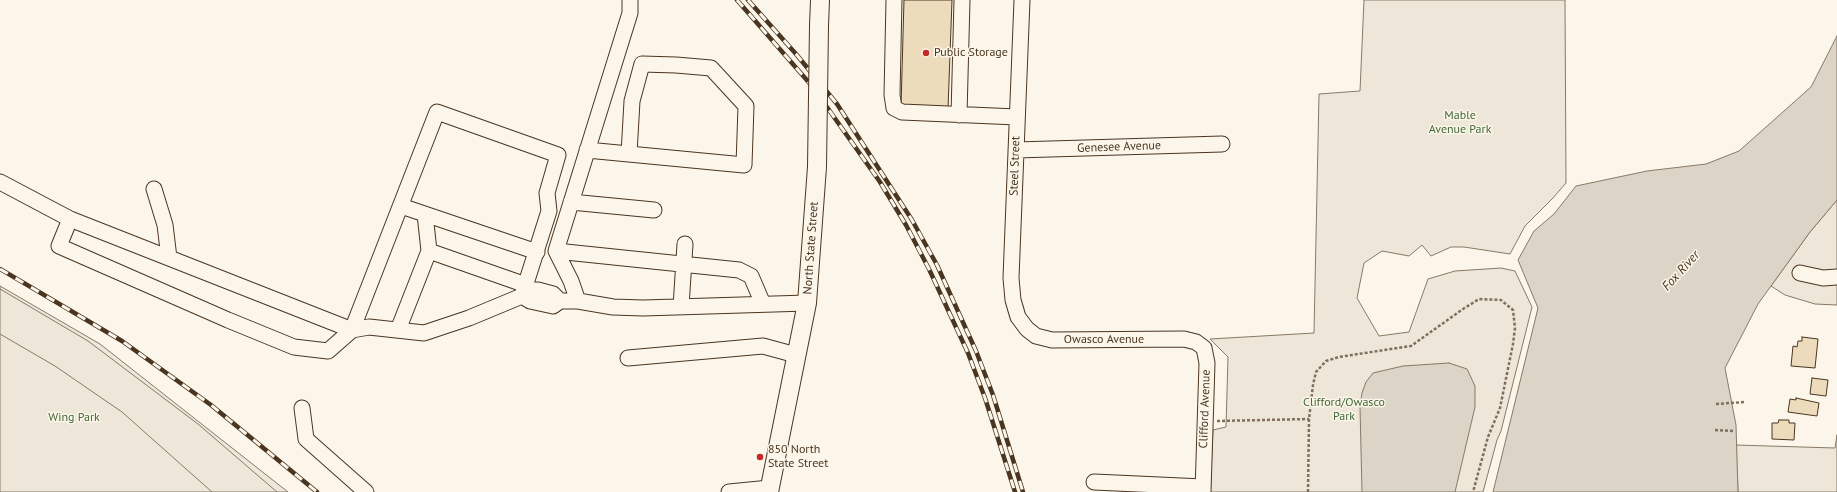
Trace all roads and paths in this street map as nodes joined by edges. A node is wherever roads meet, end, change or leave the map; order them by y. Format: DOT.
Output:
graph roads {
  1 [pos="630,0"];
  2 [pos="820,0"];
  3 [pos="894,0"];
  4 [pos="962,0"];
  5 [pos="1022,0"];
  6 [pos="959,116"];
  7 [pos="1017,117"];
  8 [pos="1222,144"];
  9 [pos="587,150"];
  10 [pos="1016,150"];
  11 [pos="629,154"];
  12 [pos="0,182"];
  13 [pos="154,189"];
  14 [pos="571,202"];
  15 [pos="401,206"];
  16 [pos="654,210"];
  17 [pos="425,214"];
  18 [pos="70,219"];
  19 [pos="686,244"];
  20 [pos="429,251"];
  21 [pos="556,251"];
  22 [pos="536,252"];
  23 [pos="169,258"];
  24 [pos="684,264"];
  25 [pos="1800,273"];
  26 [pos="1837,277"];
  27 [pos="524,290"];
  28 [pos="578,302"];
  29 [pos="807,302"];
  30 [pos="763,304"];
  31 [pos="681,307"];
  32 [pos="1027,329"];
  33 [pos="352,330"];
  34 [pos="398,330"];
  35 [pos="1184,339"];
  36 [pos="796,355"];
  37 [pos="628,358"];
  38 [pos="1745,402"];
  39 [pos="1716,404"];
  40 [pos="302,408"];
  41 [pos="1309,419"];
  42 [pos="1205,421"];
  43 [pos="1716,430"];
  44 [pos="1734,431"];
  45 [pos="1094,482"];
  46 [pos="1203,489"];
  47 [pos="770,490"];
  48 [pos="366,492"];
  49 [pos="729,492"];
  50 [pos="733,492"];
  51 [pos="1308,492"];
  52 [pos="1473,492"];
  1 -- 9 [label="street"];
  2 -- 29 [label="main road, North State Street, bridge"];
  3 -- 6 [label="street"];
  4 -- 6 [label="street"];
  5 -- 7 [label="street, Steel Street"];
  6 -- 7 [label="street"];
  7 -- 10 [label="street, Steel Street"];
  8 -- 10 [label="street, Genesee Avenue"];
  9 -- 11 [label="street"];
  9 -- 14 [label="street"];
  10 -- 32 [label="street, Steel Street"];
  11 -- 11 [label="street"];
  12 -- 18 [label="street"];
  13 -- 23 [label="street"];
  14 -- 16 [label="street"];
  14 -- 21 [label="street"];
  15 -- 17 [label="street"];
  15 -- 22 [label="street"];
  15 -- 33 [label="street"];
  17 -- 20 [label="street"];
  17 -- 22 [label="street"];
  18 -- 23 [label="street"];
  18 -- 33 [label="street"];
  19 -- 24 [label="street"];
  20 -- 27 [label="street"];
  20 -- 34 [label="street"];
  21 -- 24 [label="street"];
  21 -- 28 [label="street"];
  22 -- 27 [label="street"];
  23 -- 33 [label="street"];
  24 -- 30 [label="street"];
  24 -- 31 [label="street"];
  25 -- 26 [label="street"];
  27 -- 28 [label="street"];
  27 -- 34 [label="street"];
  28 -- 31 [label="street"];
  29 -- 30 [label="street"];
  29 -- 36 [label="main road, North State Street"];
  30 -- 31 [label="street"];
  32 -- 35 [label="street, Owasco Avenue"];
  33 -- 34 [label="street"];
  35 -- 42 [label="street, Clifford Avenue"];
  36 -- 37 [label="street"];
  36 -- 47 [label="main road, North State Street"];
  38 -- 39 [label="path"];
  40 -- 48 [label="street"];
  41 -- 42 [label="path"];
  41 -- 51 [label="path"];
  41 -- 52 [label="path"];
  42 -- 46 [label="street, Clifford Avenue"];
  43 -- 44 [label="path"];
  45 -- 46 [label="street"];
  47 -- 50 [label="street"];
  49 -- 50 [label="street"];
}
